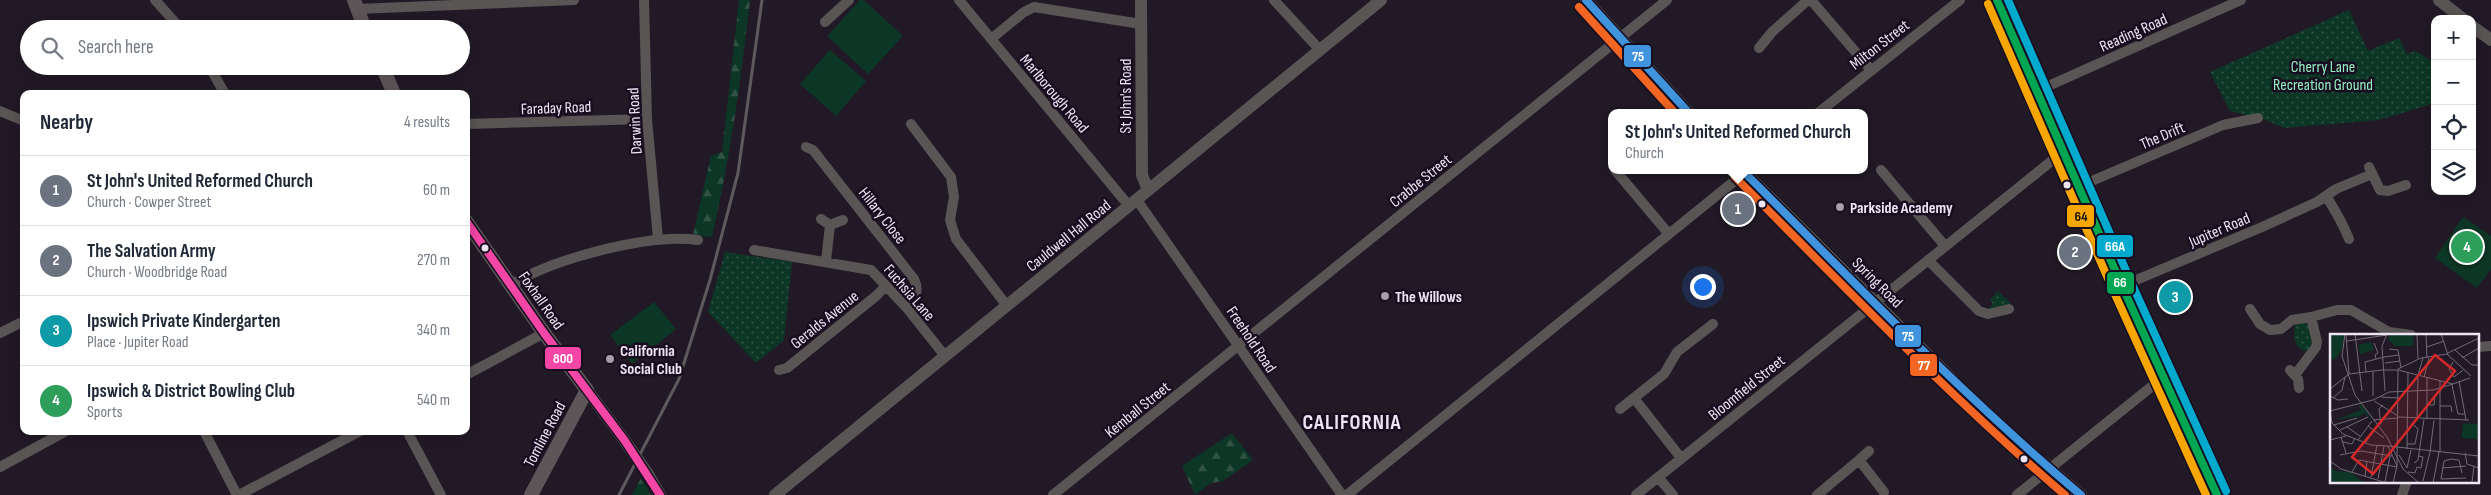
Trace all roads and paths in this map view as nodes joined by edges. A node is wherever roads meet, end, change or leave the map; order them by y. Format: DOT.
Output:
graph roads {
  1 [pos="155,0"];
  2 [pos="574,0"];
  3 [pos="644,0"];
  4 [pos="849,0"];
  5 [pos="958,0"];
  6 [pos="1141,0"];
  7 [pos="1274,0"];
  8 [pos="1381,0"];
  9 [pos="1586,0"];
  10 [pos="1667,0"];
  11 [pos="1810,0"];
  12 [pos="1960,0"];
  13 [pos="1997,0"];
  14 [pos="2241,0"];
  15 [pos="2439,0"];
  16 [pos="1040,4"];
  17 [pos="356,5"];
  18 [pos="2458,15"];
  19 [pos="173,20"];
  20 [pos="362,20"];
  21 [pos="825,22"];
  22 [pos="1142,24"];
  23 [pos="2476,29"];
  24 [pos="1620,38"];
  25 [pos="991,39"];
  26 [pos="2491,40"];
  27 [pos="1759,48"];
  28 [pos="1320,50"];
  29 [pos="1871,70"];
  30 [pos="213,75"];
  31 [pos="386,75"];
  32 [pos="223,90"];
  33 [pos="392,90"];
  34 [pos="2037,92"];
  35 [pos="1685,109"];
  36 [pos="1823,109"];
  37 [pos="0,111"];
  38 [pos="2258,118"];
  39 [pos="20,119"];
  40 [pos="648,119"];
  41 [pos="470,124"];
  42 [pos="911,124"];
  43 [pos="806,148"];
  44 [pos="2064,151"];
  45 [pos="1882,170"];
  46 [pos="1618,174"];
  47 [pos="1741,174"];
  48 [pos="1748,174"];
  49 [pos="2080,186"];
  50 [pos="2406,186"];
  51 [pos="1148,190"];
  52 [pos="2326,196"];
  53 [pos="1133,203"];
  54 [pos="821,219"];
  55 [pos="843,220"];
  56 [pos="830,225"];
  57 [pos="470,227"];
  58 [pos="1668,233"];
  59 [pos="658,239"];
  60 [pos="2349,239"];
  61 [pos="698,240"];
  62 [pos="1945,246"];
  63 [pos="754,250"];
  64 [pos="1928,260"];
  65 [pos="826,261"];
  66 [pos="511,286"];
  67 [pos="2122,286"];
  68 [pos="885,287"];
  69 [pos="1875,302"];
  70 [pos="1007,306"];
  71 [pos="906,307"];
  72 [pos="2250,309"];
  73 [pos="2009,310"];
  74 [pos="2311,316"];
  75 [pos="20,322"];
  76 [pos="1713,324"];
  77 [pos="544,333"];
  78 [pos="0,334"];
  79 [pos="2406,334"];
  80 [pos="1239,346"];
  81 [pos="2491,346"];
  82 [pos="2478,347"];
  83 [pos="945,356"];
  84 [pos="779,370"];
  85 [pos="470,373"];
  86 [pos="2165,380"];
  87 [pos="2299,388"];
  88 [pos="587,390"];
  89 [pos="1634,398"];
  90 [pos="1620,409"];
  91 [pos="59,435"];
  92 [pos="206,435"];
  93 [pos="352,435"];
  94 [pos="409,435"];
  95 [pos="1869,451"];
  96 [pos="1681,458"];
  97 [pos="1859,460"];
  98 [pos="0,467"];
  99 [pos="2050,469"];
  100 [pos="1658,477"];
  101 [pos="2407,482"];
  102 [pos="1884,492"];
  103 [pos="238,495"];
  104 [pos="441,495"];
  105 [pos="531,495"];
  106 [pos="660,495"];
  107 [pos="775,495"];
  108 [pos="1053,495"];
  109 [pos="1342,495"];
  110 [pos="1346,495"];
  111 [pos="1636,495"];
  112 [pos="1672,495"];
  113 [pos="1817,495"];
  114 [pos="2017,495"];
  115 [pos="2081,495"];
  116 [pos="2217,495"];
  117 [pos="2402,495"];
  1 -- 19 [label="street"];
  2 -- 17 [label="street"];
  3 -- 40 [label="street, Darwin Road"];
  4 -- 21 [label="street"];
  5 -- 25 [label="street, Marlborough Road"];
  6 -- 22 [label="street, St John's Road"];
  7 -- 28 [label="street"];
  8 -- 28 [label="street, Cauldwell Hall Road"];
  9 -- 24 [label="street"];
  10 -- 24 [label="street, Crabbe Street"];
  11 -- 27 [label="street"];
  11 -- 29 [label="street"];
  12 -- 29 [label="street, Milton Street"];
  13 -- 34 [label="main road"];
  14 -- 34 [label="street, Reading Road"];
  15 -- 18 [label="street"];
  16 -- 22 [label="street"];
  16 -- 25 [label="street"];
  17 -- 20 [label="main road"];
  22 -- 51 [label="street, St John's Road"];
  23 -- 26 [label="street"];
  24 -- 35 [label="street"];
  24 -- 80 [label="street, Crabbe Street"];
  25 -- 53 [label="street, Marlborough Road"];
  28 -- 51 [label="street, Cauldwell Hall Road"];
  29 -- 36 [label="street, Milton Street"];
  30 -- 32 [label="street"];
  31 -- 33 [label="main road"];
  34 -- 44 [label="main road"];
  37 -- 39 [label="street"];
  38 -- 49 [label="street, The Drift"];
  40 -- 41 [label="street, Faraday Road"];
  40 -- 59 [label="street, Darwin Road"];
  42 -- 70 [label="street"];
  43 -- 71 [label="street, Hillary Close"];
  44 -- 49 [label="main road"];
  44 -- 62 [label="street, Bloomfield Street"];
  45 -- 62 [label="street"];
  46 -- 58 [label="street"];
  47 -- 58 [label="street"];
  48 -- 69 [label="street, Spring Road"];
  49 -- 67 [label="main road"];
  50 -- 52 [label="street, Jupiter Road"];
  51 -- 53 [label="street, Cauldwell Hall Road"];
  52 -- 60 [label="street"];
  52 -- 67 [label="street, Jupiter Road"];
  53 -- 70 [label="street, Cauldwell Hall Road"];
  53 -- 80 [label="street, Freehold Road"];
  54 -- 56 [label="street"];
  55 -- 56 [label="street"];
  56 -- 65 [label="street"];
  57 -- 66 [label="main road, Foxhall Road"];
  58 -- 110 [label="street"];
  59 -- 61 [label="street"];
  59 -- 66 [label="street"];
  62 -- 64 [label="street, Bloomfield Street"];
  63 -- 65 [label="street, Fuchsia Lane"];
  64 -- 69 [label="street, Bloomfield Street"];
  64 -- 73 [label="street"];
  65 -- 68 [label="street, Fuchsia Lane"];
  66 -- 77 [label="main road, Foxhall Road"];
  67 -- 86 [label="main road"];
  68 -- 71 [label="street, Fuchsia Lane"];
  68 -- 84 [label="street, Geralds Avenue"];
  69 -- 96 [label="street, Bloomfield Street"];
  69 -- 99 [label="street, Spring Road"];
  70 -- 83 [label="street, Cauldwell Hall Road"];
  71 -- 83 [label="street, Fuchsia Lane"];
  72 -- 74 [label="street"];
  74 -- 79 [label="street"];
  74 -- 87 [label="street"];
  75 -- 78 [label="street"];
  76 -- 89 [label="street"];
  77 -- 85 [label="street"];
  77 -- 88 [label="main road, Foxhall Road"];
  80 -- 108 [label="street, Kemball Street"];
  80 -- 109 [label="street, Freehold Road"];
  81 -- 82 [label="street"];
  83 -- 107 [label="street, Cauldwell Hall Road"];
  86 -- 99 [label="street"];
  86 -- 116 [label="main road"];
  88 -- 105 [label="main road, Tomline Road"];
  88 -- 106 [label="street, Foxhall Road, bridge"];
  89 -- 90 [label="street"];
  89 -- 96 [label="street"];
  91 -- 98 [label="street"];
  92 -- 103 [label="street"];
  93 -- 103 [label="street"];
  94 -- 104 [label="street"];
  95 -- 97 [label="street"];
  96 -- 100 [label="street, Bloomfield Street"];
  97 -- 102 [label="street"];
  97 -- 113 [label="street"];
  99 -- 114 [label="street"];
  99 -- 115 [label="street, Spring Road"];
  100 -- 111 [label="street, Bloomfield Street"];
  100 -- 112 [label="street"];
  101 -- 117 [label="street"];
}
